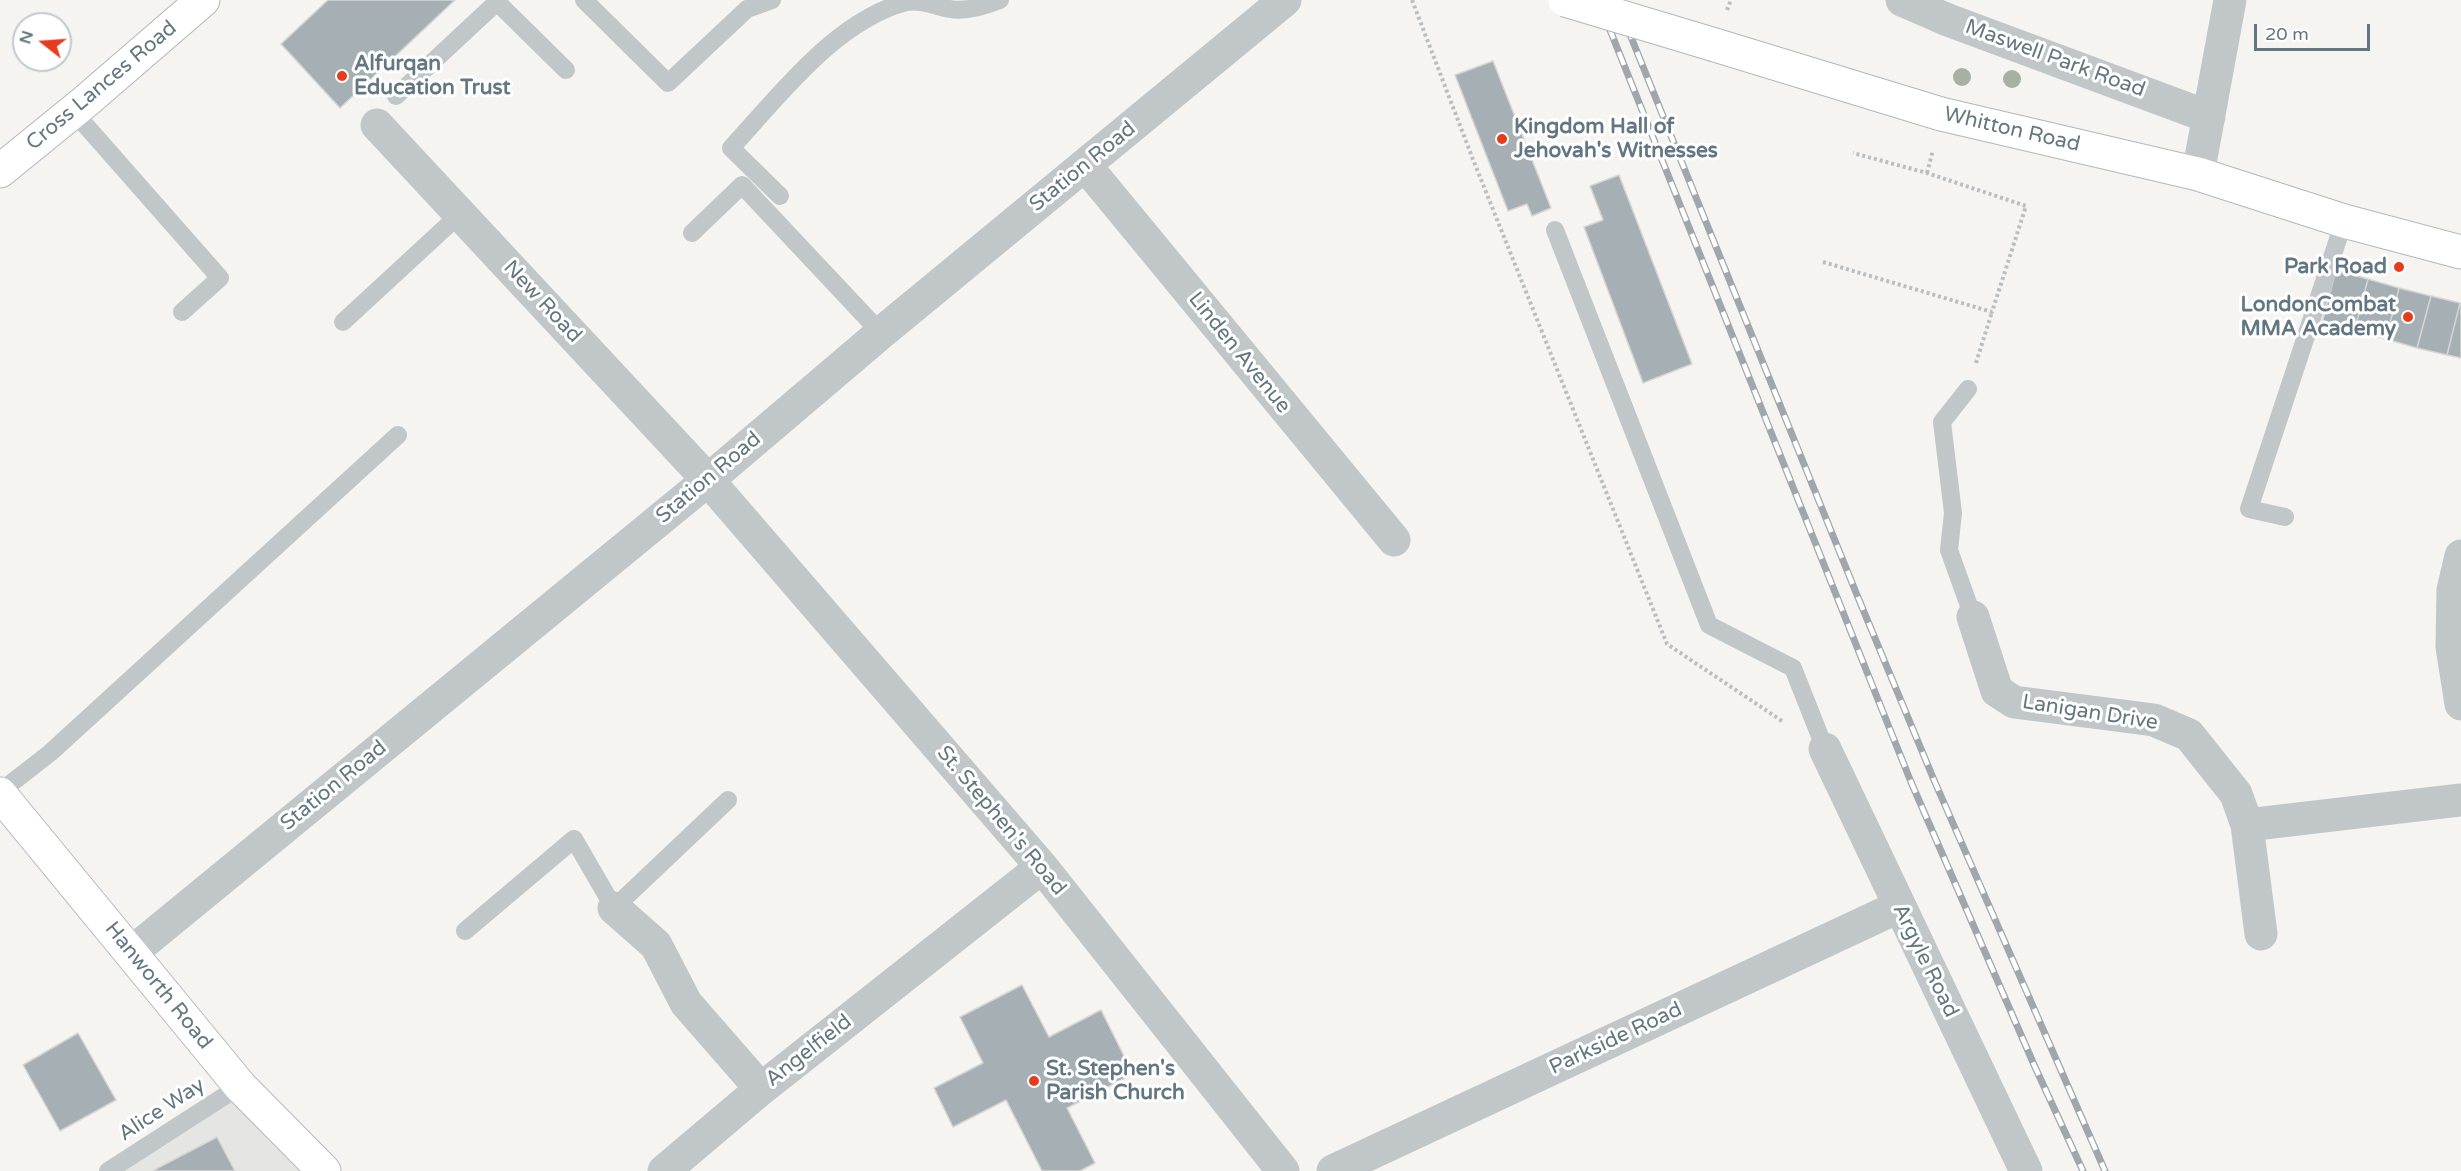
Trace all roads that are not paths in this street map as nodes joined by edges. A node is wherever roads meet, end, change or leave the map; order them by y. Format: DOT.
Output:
graph roads {
  1 [pos="203,0"];
  2 [pos="584,0"];
  3 [pos="772,0"];
  4 [pos="1000,0"];
  5 [pos="1286,0"];
  6 [pos="1565,0"];
  7 [pos="1902,0"];
  8 [pos="2230,0"];
  9 [pos="497,1"];
  10 [pos="566,70"];
  11 [pos="396,96"];
  12 [pos="73,111"];
  13 [pos="2209,117"];
  14 [pos="377,125"];
  15 [pos="1085,165"];
  16 [pos="0,171"];
  17 [pos="2198,174"];
  18 [pos="780,196"];
  19 [pos="460,214"];
  20 [pos="2344,221"];
  21 [pos="1555,230"];
  22 [pos="692,233"];
  23 [pos="2461,252"];
  24 [pos="182,312"];
  25 [pos="343,322"];
  26 [pos="881,333"];
  27 [pos="1968,389"];
  28 [pos="398,435"];
  29 [pos="708,480"];
  30 [pos="2285,517"];
  31 [pos="1394,540"];
  32 [pos="2461,556"];
  33 [pos="1973,617"];
  34 [pos="2461,704"];
  35 [pos="1825,750"];
  36 [pos="0,793"];
  37 [pos="728,800"];
  38 [pos="2461,800"];
  39 [pos="2247,825"];
  40 [pos="1042,867"];
  41 [pos="1898,907"];
  42 [pos="614,908"];
  43 [pos="465,931"];
  44 [pos="2261,934"];
  45 [pos="131,953"];
  46 [pos="240,1086"];
  47 [pos="761,1089"];
  48 [pos="108,1171"];
  49 [pos="324,1171"];
  50 [pos="664,1171"];
  51 [pos="1283,1171"];
  52 [pos="1333,1171"];
  53 [pos="2026,1171"];
  1 -- 12 [label="main road, Cross Lances Road"];
  2 -- 3 [label="lane"];
  4 -- 18 [label="lane"];
  5 -- 15 [label="street, Station Road"];
  6 -- 17 [label="main road, Whitton Road, bridge"];
  7 -- 13 [label="street, Maswell Park Road"];
  8 -- 13 [label="street"];
  9 -- 10 [label="lane"];
  9 -- 11 [label="lane"];
  12 -- 16 [label="main road, Cross Lances Road"];
  12 -- 24 [label="lane"];
  13 -- 17 [label="street"];
  14 -- 19 [label="street, New Road"];
  15 -- 26 [label="street, Station Road"];
  15 -- 31 [label="street, Linden Avenue"];
  17 -- 20 [label="main road, Whitton Road"];
  19 -- 25 [label="lane"];
  19 -- 29 [label="street, New Road"];
  20 -- 23 [label="main road, Whitton Road"];
  20 -- 30 [label="lane"];
  21 -- 35 [label="lane"];
  22 -- 26 [label="lane"];
  26 -- 29 [label="street, Station Road"];
  27 -- 33 [label="lane"];
  28 -- 36 [label="lane"];
  29 -- 40 [label="street, St. Stephen's Road"];
  29 -- 45 [label="street, Station Road"];
  32 -- 34 [label="street"];
  33 -- 39 [label="street, Lanigan Drive"];
  35 -- 41 [label="street, Argyle Road"];
  36 -- 45 [label="main road, Hanworth Road"];
  37 -- 42 [label="lane"];
  38 -- 39 [label="street"];
  39 -- 44 [label="street, Lanigan Drive"];
  40 -- 47 [label="street, Angelfield"];
  40 -- 51 [label="street, St. Stephen's Road"];
  41 -- 52 [label="street, Parkside Road"];
  41 -- 53 [label="street, Argyle Road"];
  42 -- 43 [label="lane"];
  42 -- 47 [label="street, Angelfield"];
  45 -- 46 [label="main road, Hanworth Road"];
  46 -- 48 [label="lane, Alice Way"];
  46 -- 49 [label="main road, Hanworth Road"];
  47 -- 50 [label="street"];
}
